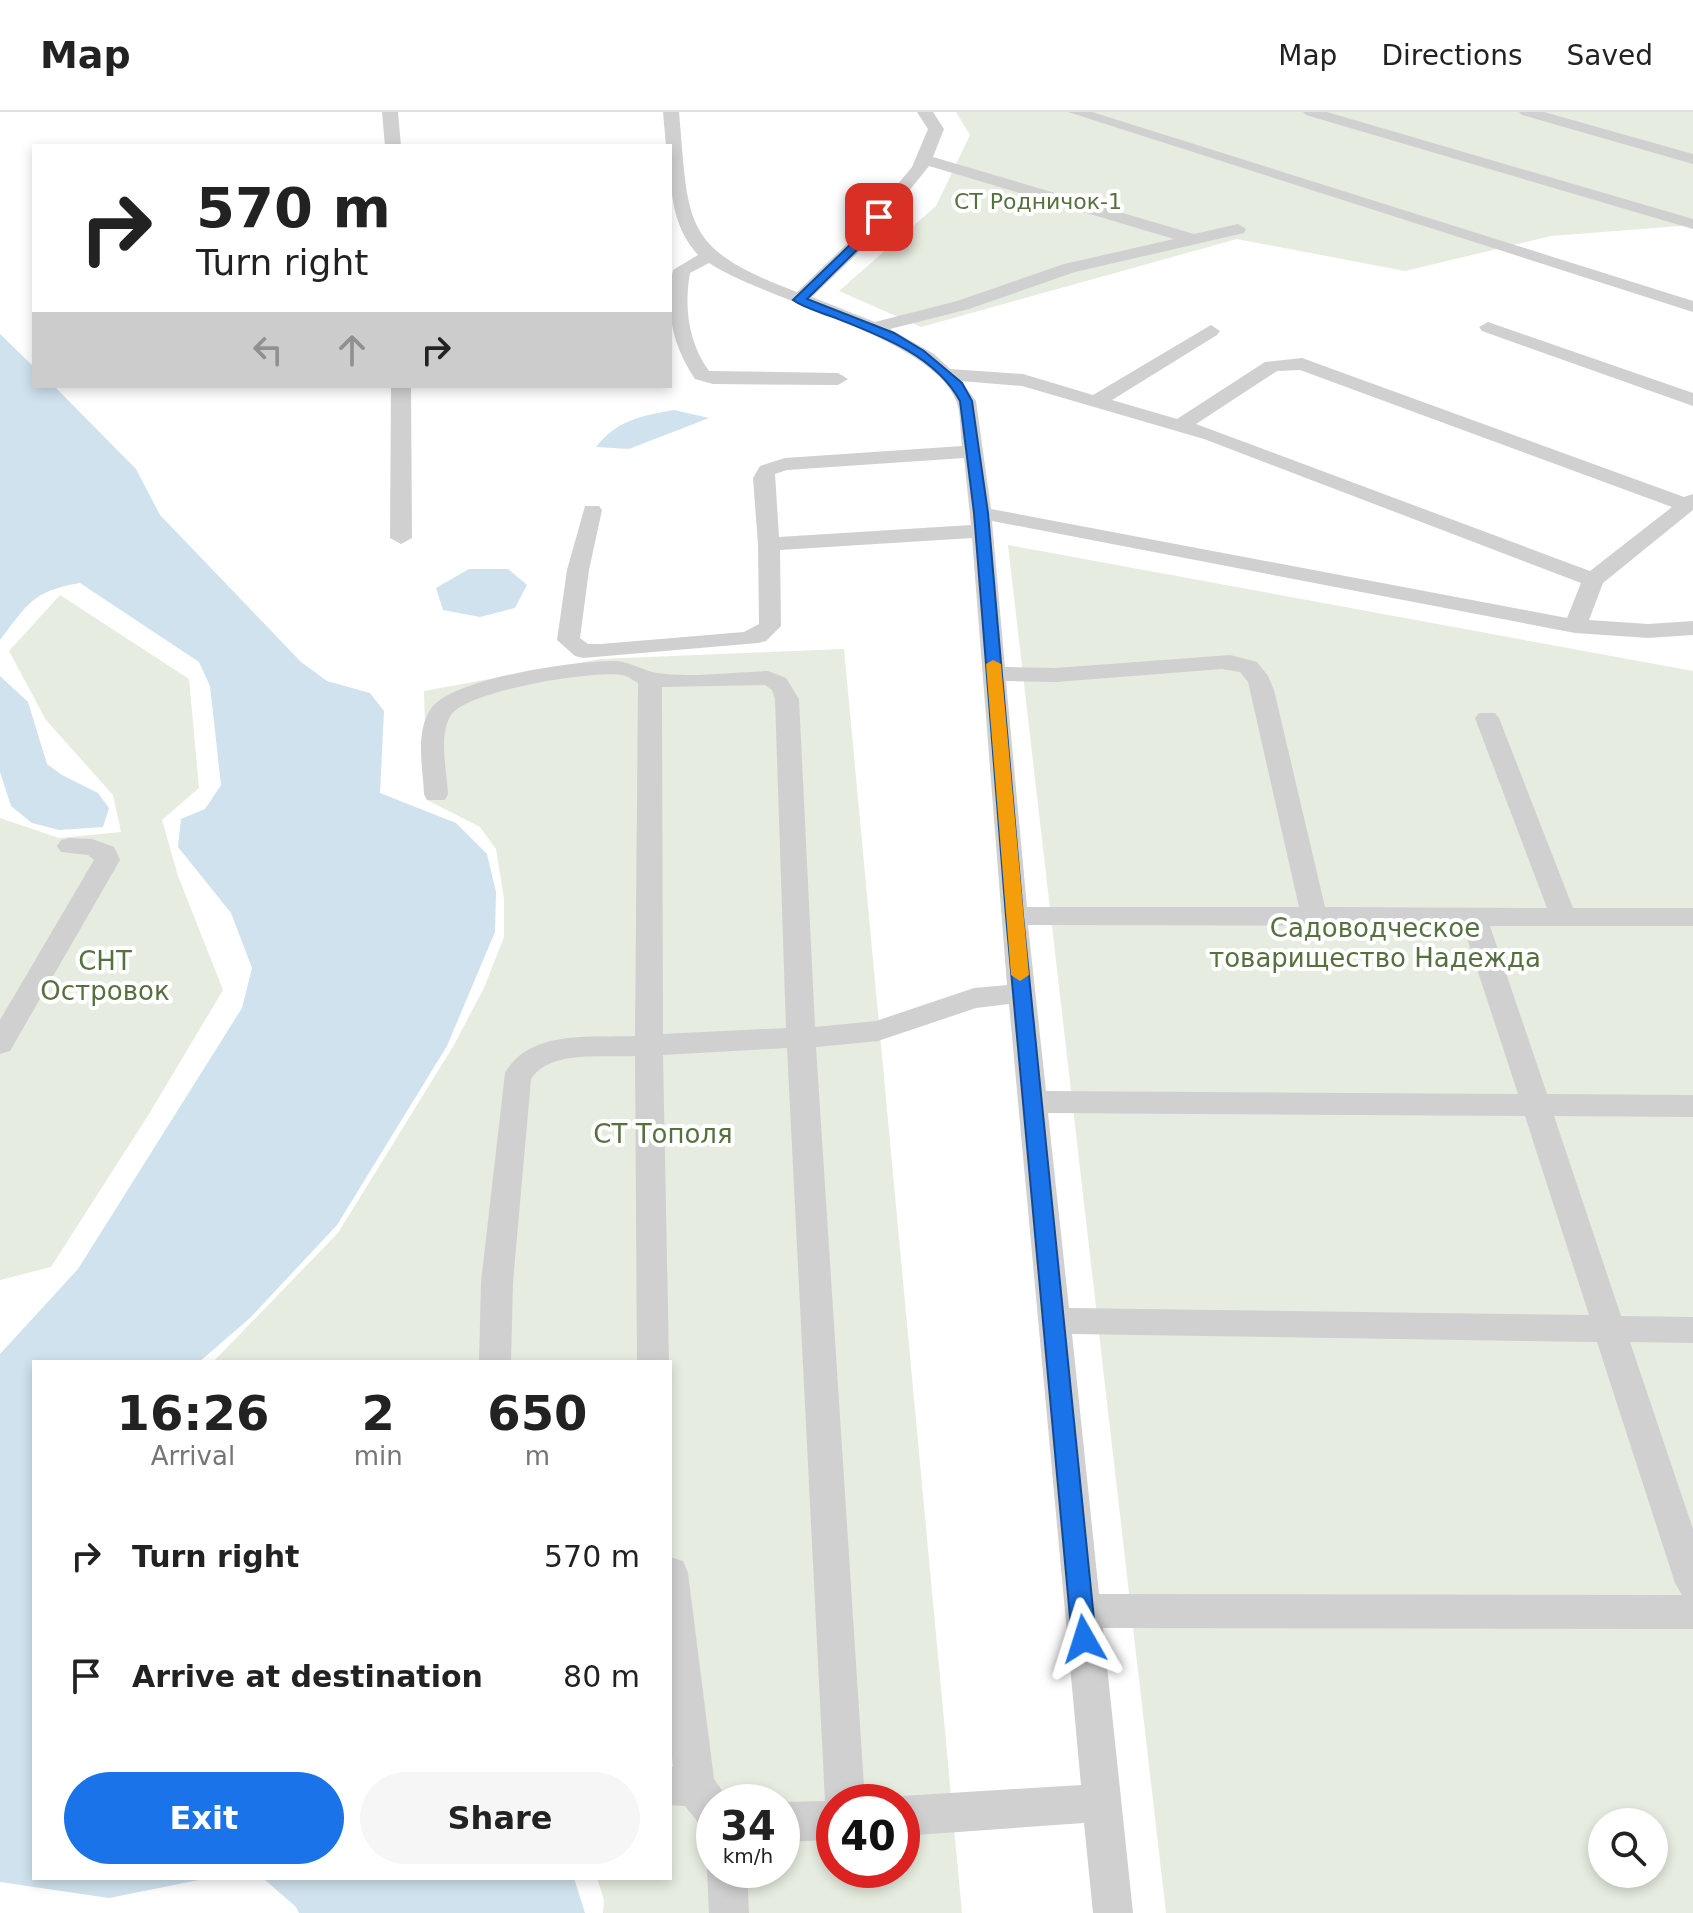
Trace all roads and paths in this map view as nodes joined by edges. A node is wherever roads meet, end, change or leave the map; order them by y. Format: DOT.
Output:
graph roads {
  1 [pos="390,112"];
  2 [pos="671,112"];
  3 [pos="925,112"];
  4 [pos="1076,112"];
  5 [pos="1311,112"];
  6 [pos="1527,112"];
  7 [pos="393,144"];
  8 [pos="924,159"];
  9 [pos="1693,159"];
  10 [pos="1693,224"];
  11 [pos="1238,229"];
  12 [pos="1192,239"];
  13 [pos="672,243"];
  14 [pos="704,249"];
  15 [pos="799,300"];
  16 [pos="1693,307"];
  17 [pos="1488,327"];
  18 [pos="872,328"];
  19 [pos="1211,331"];
  20 [pos="944,374"];
  21 [pos="838,379"];
  22 [pos="401,388"];
  23 [pos="1098,400"];
  24 [pos="1693,400"];
  25 [pos="1181,425"];
  26 [pos="974,451"];
  27 [pos="1690,502"];
  28 [pos="592,510"];
  29 [pos="982,522"];
  30 [pos="401,538"];
  31 [pos="769,544"];
  32 [pos="1593,580"];
  33 [pos="1575,626"];
  34 [pos="1693,628"];
  35 [pos="1648,631"];
  36 [pos="1693,645"];
  37 [pos="994,674"];
  38 [pos="650,680"];
  39 [pos="1487,718"];
  40 [pos="436,794"];
  41 [pos="70,846"];
  42 [pos="1014,916"];
  43 [pos="1314,917"];
  44 [pos="1474,917"];
  45 [pos="1693,917"];
  46 [pos="1564,918"];
  47 [pos="1022,993"];
  48 [pos="801,1039"];
  49 [pos="0,1044"];
  50 [pos="649,1046"];
  51 [pos="1033,1102"];
  52 [pos="1534,1105"];
  53 [pos="1693,1106"];
  54 [pos="1054,1321"];
  55 [pos="1611,1330"];
  56 [pos="1693,1330"];
  57 [pos="495,1360"];
  58 [pos="653,1360"];
  59 [pos="1693,1583"];
  60 [pos="672,1592"];
  61 [pos="1081,1611"];
  62 [pos="1693,1612"];
  63 [pos="844,1784"];
  64 [pos="693,1795"];
  65 [pos="1100,1803"];
  66 [pos="920,1815"];
  67 [pos="728,1888"];
  68 [pos="729,1913"];
  69 [pos="1113,1913"];
  1 -- 7 [label="street"];
  2 -- 14 [label="street"];
  3 -- 8 [label="street"];
  4 -- 16 [label="street"];
  5 -- 10 [label="street"];
  6 -- 9 [label="street"];
  8 -- 12 [label="street"];
  8 -- 15 [label="street"];
  11 -- 12 [label="street"];
  12 -- 18 [label="street"];
  13 -- 14 [label="street"];
  14 -- 15 [label="street"];
  14 -- 21 [label="street"];
  15 -- 18 [label="street"];
  17 -- 24 [label="street"];
  18 -- 20 [label="street"];
  19 -- 23 [label="street"];
  20 -- 23 [label="street"];
  20 -- 26 [label="street"];
  22 -- 30 [label="street"];
  23 -- 25 [label="street"];
  25 -- 27 [label="street"];
  25 -- 32 [label="street"];
  26 -- 29 [label="street"];
  26 -- 31 [label="street"];
  27 -- 32 [label="street"];
  28 -- 31 [label="street"];
  29 -- 31 [label="street"];
  29 -- 33 [label="street"];
  29 -- 37 [label="street"];
  32 -- 33 [label="street"];
  33 -- 35 [label="street"];
  34 -- 35 [label="street"];
  35 -- 36 [label="street"];
  37 -- 42 [label="street"];
  37 -- 43 [label="street"];
  38 -- 40 [label="street"];
  38 -- 48 [label="street"];
  38 -- 50 [label="street"];
  39 -- 46 [label="street"];
  41 -- 49 [label="street"];
  42 -- 43 [label="street"];
  42 -- 47 [label="street"];
  43 -- 44 [label="street"];
  44 -- 46 [label="street"];
  44 -- 52 [label="street"];
  45 -- 46 [label="street"];
  47 -- 48 [label="street"];
  47 -- 51 [label="street"];
  48 -- 50 [label="street"];
  48 -- 63 [label="street"];
  50 -- 57 [label="street"];
  50 -- 58 [label="street"];
  51 -- 52 [label="street"];
  51 -- 54 [label="street"];
  52 -- 53 [label="street"];
  52 -- 55 [label="street"];
  54 -- 55 [label="street"];
  54 -- 61 [label="street"];
  55 -- 56 [label="street"];
  55 -- 59 [label="street"];
  60 -- 64 [label="street"];
  61 -- 62 [label="street"];
  61 -- 65 [label="street"];
  65 -- 66 [label="street"];
  65 -- 69 [label="street"];
  67 -- 68 [label="street"];
}
